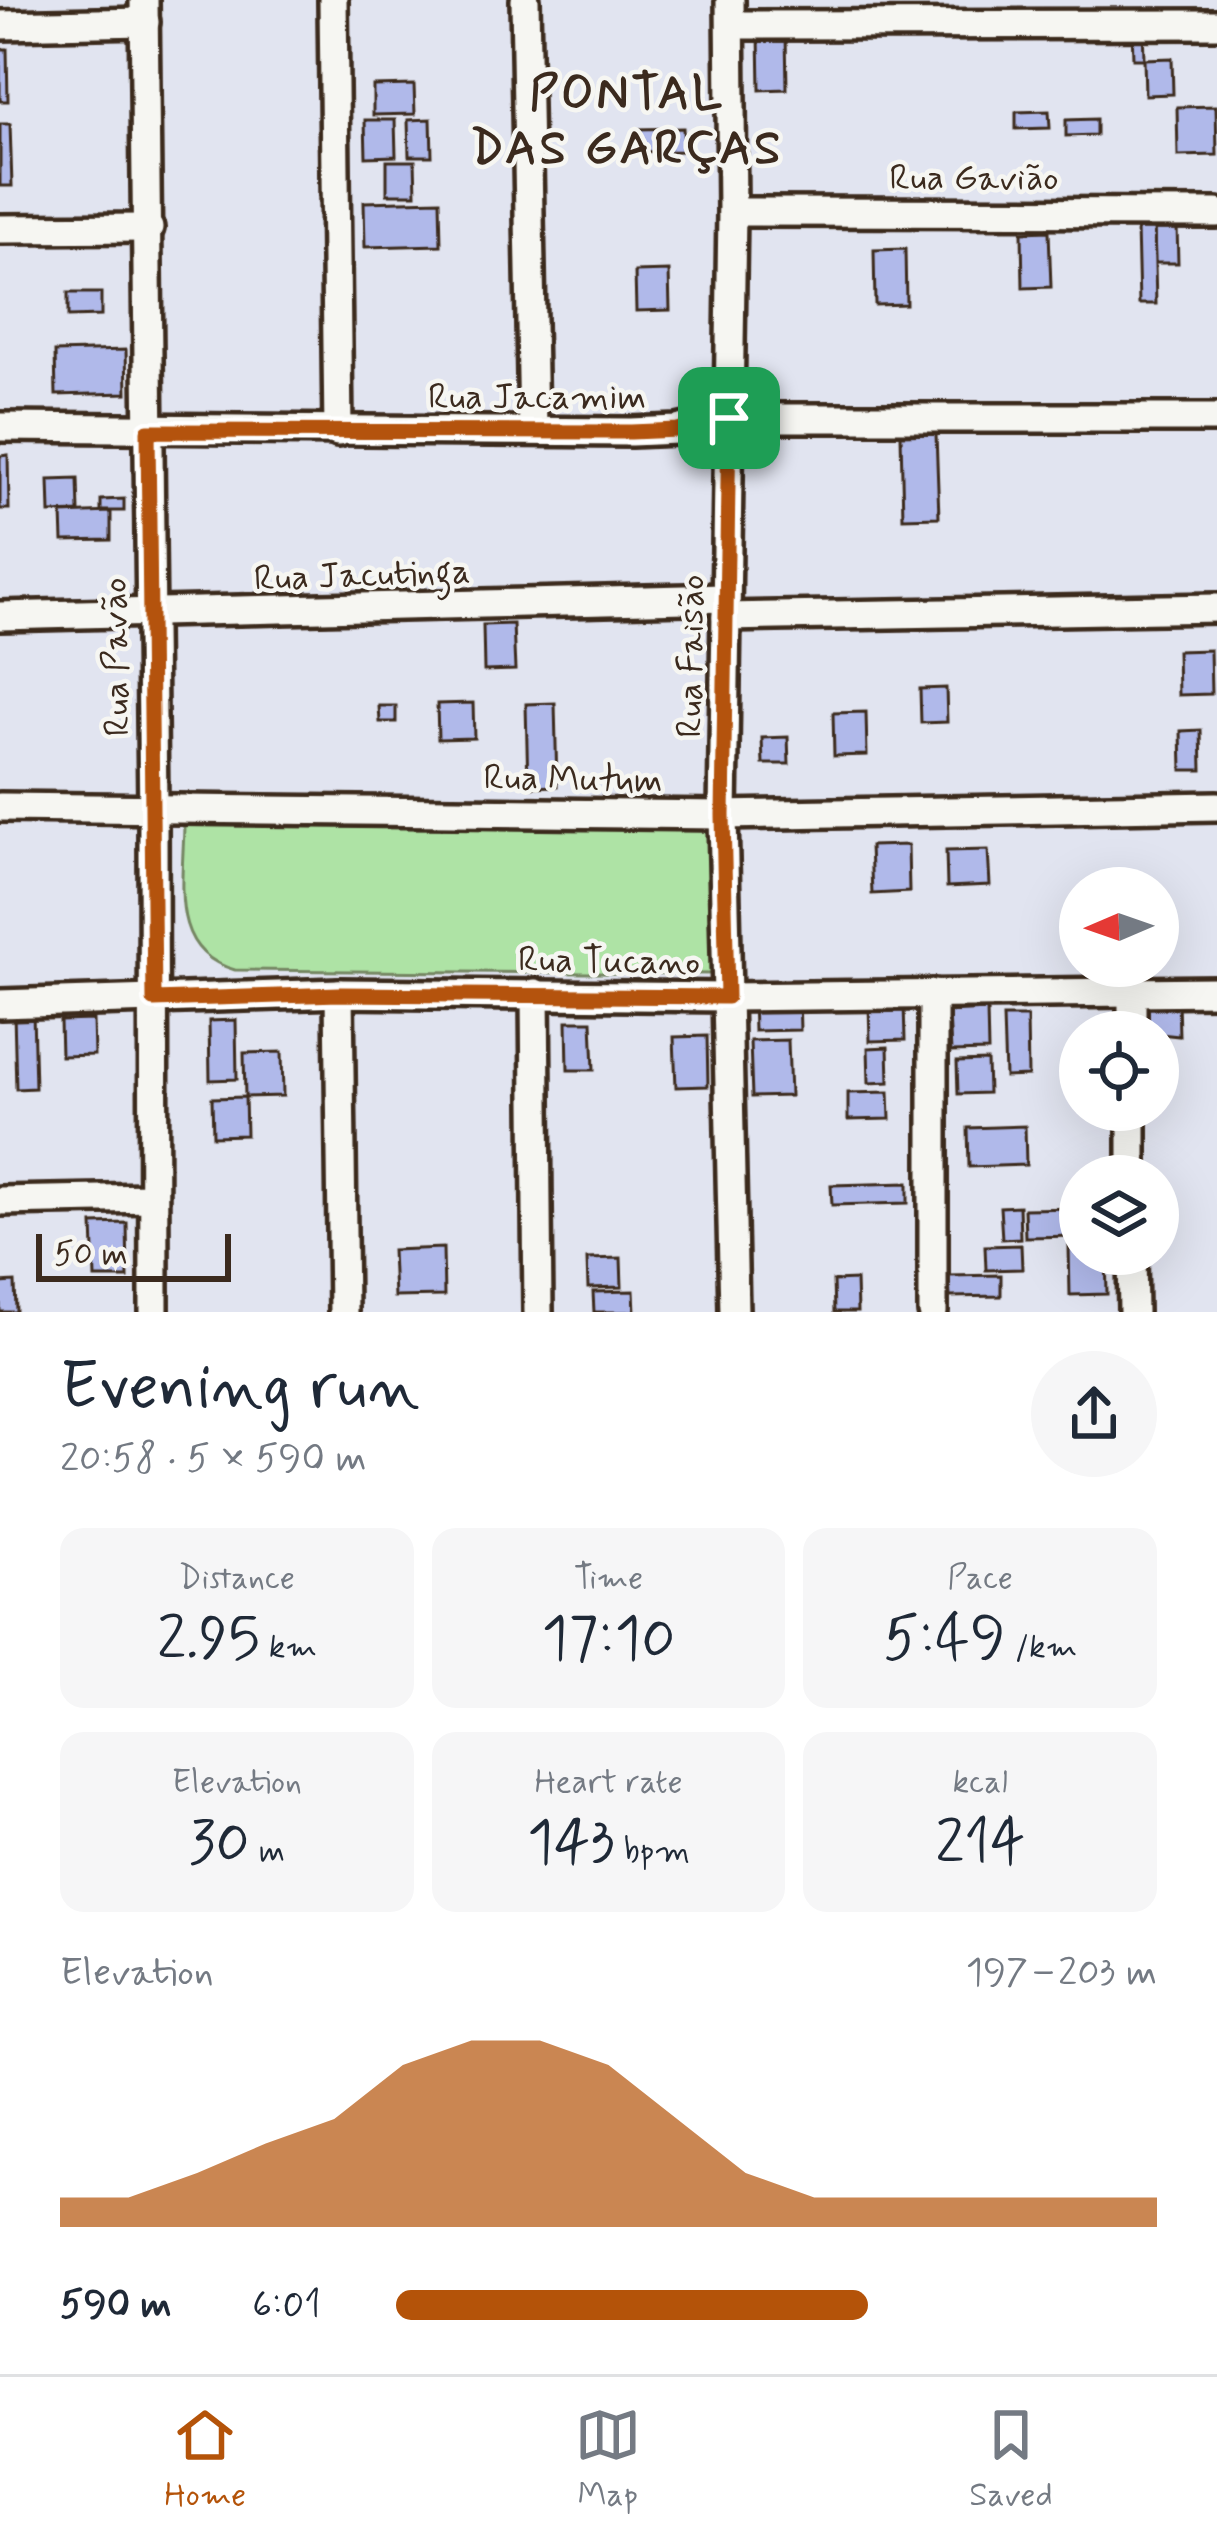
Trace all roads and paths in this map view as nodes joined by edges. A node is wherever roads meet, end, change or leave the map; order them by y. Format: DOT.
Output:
graph roads {
  1 [pos="333,0"];
  2 [pos="525,0"];
  3 [pos="144,11"];
  4 [pos="730,12"];
  5 [pos="1217,24"];
  6 [pos="0,25"];
  7 [pos="731,212"];
  8 [pos="1217,213"];
  9 [pos="0,229"];
  10 [pos="149,229"];
  11 [pos="729,418"];
  12 [pos="1217,418"];
  13 [pos="0,427"];
  14 [pos="533,430"];
  15 [pos="148,431"];
  16 [pos="338,432"];
  17 [pos="726,607"];
  18 [pos="1217,608"];
  19 [pos="148,614"];
  20 [pos="0,616"];
  21 [pos="154,806"];
  22 [pos="1217,806"];
  23 [pos="0,807"];
  24 [pos="723,815"];
  25 [pos="1217,991"];
  26 [pos="535,993"];
  27 [pos="339,994"];
  28 [pos="933,994"];
  29 [pos="1132,994"];
  30 [pos="727,997"];
  31 [pos="154,1000"];
  32 [pos="0,1004"];
  33 [pos="1132,1011"];
  34 [pos="152,1198"];
  35 [pos="0,1201"];
  36 [pos="1132,1275"];
  37 [pos="154,1312"];
  38 [pos="343,1312"];
  39 [pos="538,1312"];
  40 [pos="734,1312"];
  41 [pos="934,1312"];
  42 [pos="1132,1312"];
  1 -- 16 [label="street"];
  2 -- 14 [label="street"];
  3 -- 6 [label="street"];
  3 -- 10 [label="street, Rua Pavão"];
  4 -- 5 [label="street"];
  4 -- 7 [label="street, Rua Faisão"];
  7 -- 8 [label="street, Rua Gavião"];
  7 -- 11 [label="street, Rua Faisão"];
  9 -- 10 [label="street"];
  10 -- 15 [label="street, Rua Pavão"];
  11 -- 12 [label="street, Rua Jacamim"];
  11 -- 14 [label="street, Rua Jacamim"];
  11 -- 17 [label="street, Rua Faisão"];
  13 -- 15 [label="street, Rua Jacamim"];
  14 -- 16 [label="street, Rua Jacamim"];
  15 -- 16 [label="street, Rua Jacamim"];
  15 -- 19 [label="street, Rua Pavão"];
  17 -- 18 [label="street, Rua Jacutinga"];
  17 -- 19 [label="street, Rua Jacutinga"];
  17 -- 24 [label="street, Rua Faisão"];
  19 -- 20 [label="street, Rua Jacutinga"];
  19 -- 21 [label="street, Rua Pavão"];
  21 -- 23 [label="street, Rua Mutum"];
  21 -- 24 [label="street, Rua Mutum"];
  21 -- 31 [label="street, Rua Pavão"];
  22 -- 24 [label="street, Rua Mutum"];
  24 -- 30 [label="street, Rua Faisão"];
  25 -- 29 [label="street, Rua Tucano"];
  26 -- 27 [label="street, Rua Tucano"];
  26 -- 30 [label="street, Rua Tucano"];
  26 -- 39 [label="street"];
  27 -- 31 [label="street, Rua Tucano"];
  27 -- 38 [label="street"];
  28 -- 29 [label="street, Rua Tucano"];
  28 -- 30 [label="street, Rua Tucano"];
  28 -- 41 [label="street"];
  29 -- 33 [label="street"];
  30 -- 40 [label="street, Rua Faisão"];
  31 -- 32 [label="street, Rua Tucano"];
  31 -- 34 [label="street, Rua Pavão"];
  34 -- 35 [label="street"];
  34 -- 37 [label="street, Rua Pavão"];
  36 -- 42 [label="street"];
}
